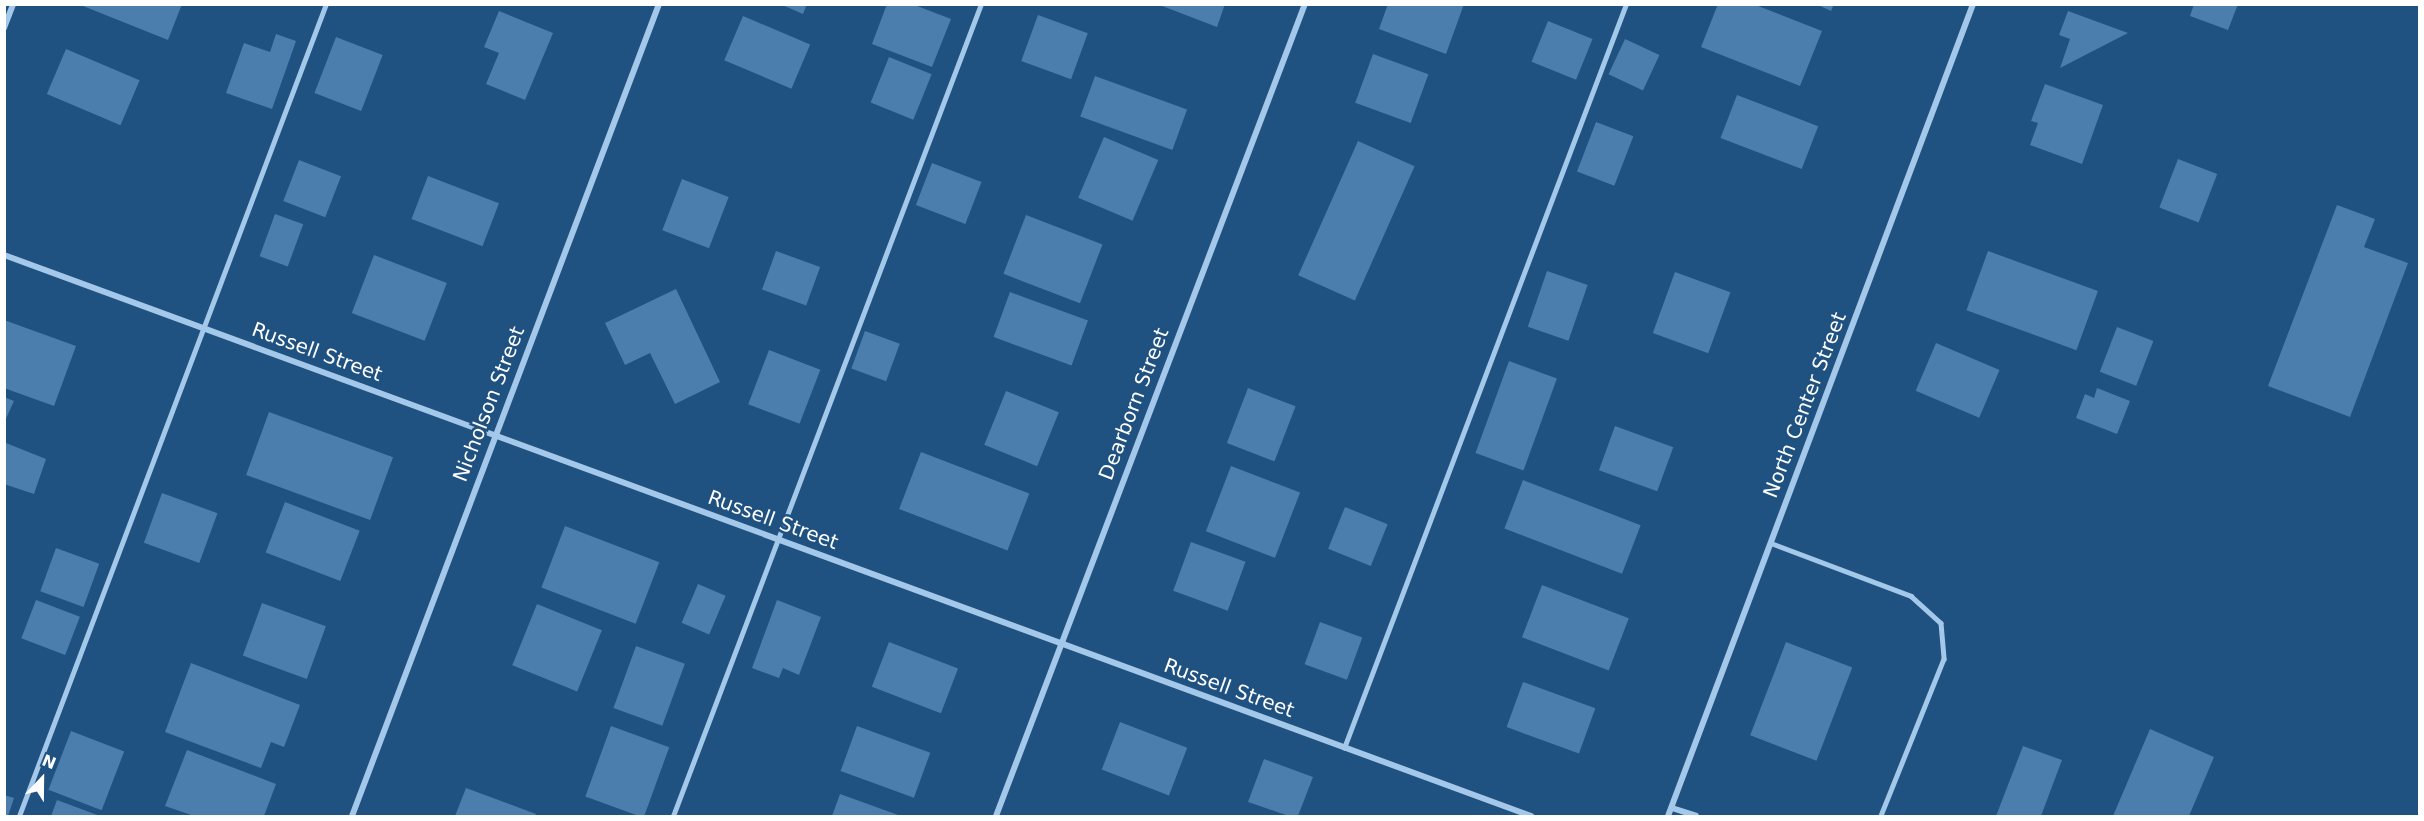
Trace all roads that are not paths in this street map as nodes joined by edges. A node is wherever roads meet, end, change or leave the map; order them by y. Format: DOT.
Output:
graph roads {
  1 [pos="14,4"];
  2 [pos="326,4"];
  3 [pos="659,4"];
  4 [pos="981,4"];
  5 [pos="1305,4"];
  6 [pos="1626,4"];
  7 [pos="1973,4"];
  8 [pos="4,28"];
  9 [pos="4,255"];
  10 [pos="205,328"];
  11 [pos="495,435"];
  12 [pos="778,539"];
  13 [pos="1771,543"];
  14 [pos="1061,643"];
  15 [pos="1344,748"];
  16 [pos="1672,808"];
  17 [pos="19,816"];
  18 [pos="352,816"];
  19 [pos="673,816"];
  20 [pos="996,816"];
  21 [pos="1531,816"];
  22 [pos="1668,816"];
  23 [pos="1696,816"];
  24 [pos="1881,816"];
  1 -- 8 [label="street"];
  2 -- 10 [label="lane"];
  3 -- 11 [label="street, Nicholson Street"];
  4 -- 12 [label="lane"];
  5 -- 14 [label="street, Dearborn Street"];
  6 -- 15 [label="lane"];
  7 -- 13 [label="street, North Center Street"];
  9 -- 10 [label="street, Russell Street"];
  10 -- 11 [label="street, Russell Street"];
  10 -- 17 [label="lane"];
  11 -- 12 [label="street, Russell Street"];
  11 -- 18 [label="street, Nicholson Street"];
  12 -- 14 [label="street, Russell Street"];
  12 -- 19 [label="lane"];
  13 -- 16 [label="street, North Center Street"];
  13 -- 24 [label="lane"];
  14 -- 15 [label="street, Russell Street"];
  14 -- 20 [label="street, Dearborn Street"];
  15 -- 21 [label="street, Russell Street"];
  16 -- 22 [label="street, North Center Street"];
  16 -- 23 [label="street"];
}
